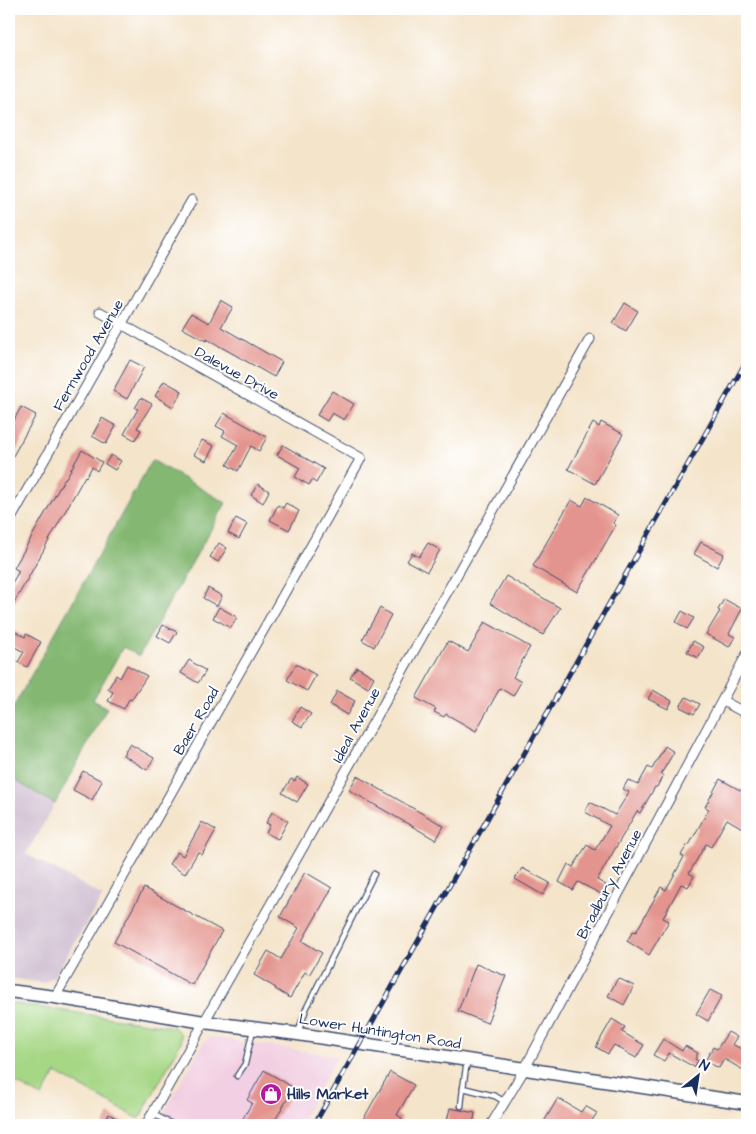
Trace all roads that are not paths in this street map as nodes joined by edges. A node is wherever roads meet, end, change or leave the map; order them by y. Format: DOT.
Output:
graph roads {
  1 [pos="192,200"];
  2 [pos="100,312"];
  3 [pos="122,324"];
  4 [pos="590,339"];
  5 [pos="361,458"];
  6 [pos="9,522"];
  7 [pos="747,654"];
  8 [pos="723,701"];
  9 [pos="747,714"];
  10 [pos="374,874"];
  11 [pos="9,991"];
  12 [pos="55,997"];
  13 [pos="204,1022"];
  14 [pos="253,1028"];
  15 [pos="298,1034"];
  16 [pos="467,1061"];
  17 [pos="524,1070"];
  18 [pos="237,1076"];
  19 [pos="463,1088"];
  20 [pos="504,1102"];
  21 [pos="747,1103"];
  22 [pos="461,1106"];
  23 [pos="153,1113"];
  24 [pos="146,1125"];
  25 [pos="174,1125"];
  26 [pos="490,1125"];
  1 -- 3 [label="street, Fernwood Avenue"];
  2 -- 3 [label="street, Dalevue Drive"];
  3 -- 5 [label="street, Dalevue Drive"];
  3 -- 6 [label="street, Fernwood Avenue"];
  4 -- 13 [label="street, Ideal Avenue"];
  5 -- 12 [label="street, Baer Road"];
  7 -- 8 [label="street, Bradbury Avenue"];
  8 -- 9 [label="street"];
  8 -- 17 [label="street, Bradbury Avenue"];
  10 -- 15 [label="lane"];
  11 -- 12 [label="main road, Lower Huntington Road"];
  12 -- 13 [label="main road, Lower Huntington Road"];
  13 -- 14 [label="main road, Lower Huntington Road"];
  13 -- 23 [label="street, Ideal Avenue"];
  14 -- 15 [label="main road, Lower Huntington Road"];
  14 -- 18 [label="lane"];
  15 -- 16 [label="main road, Lower Huntington Road"];
  16 -- 17 [label="main road, Lower Huntington Road"];
  16 -- 19 [label="lane"];
  17 -- 20 [label="street, Bradbury Avenue"];
  17 -- 21 [label="main road, Lower Huntington Road"];
  19 -- 20 [label="lane"];
  19 -- 22 [label="lane"];
  20 -- 26 [label="street, Bradbury Avenue"];
  23 -- 24 [label="street, Ideal Avenue"];
  23 -- 25 [label="lane"];
}
